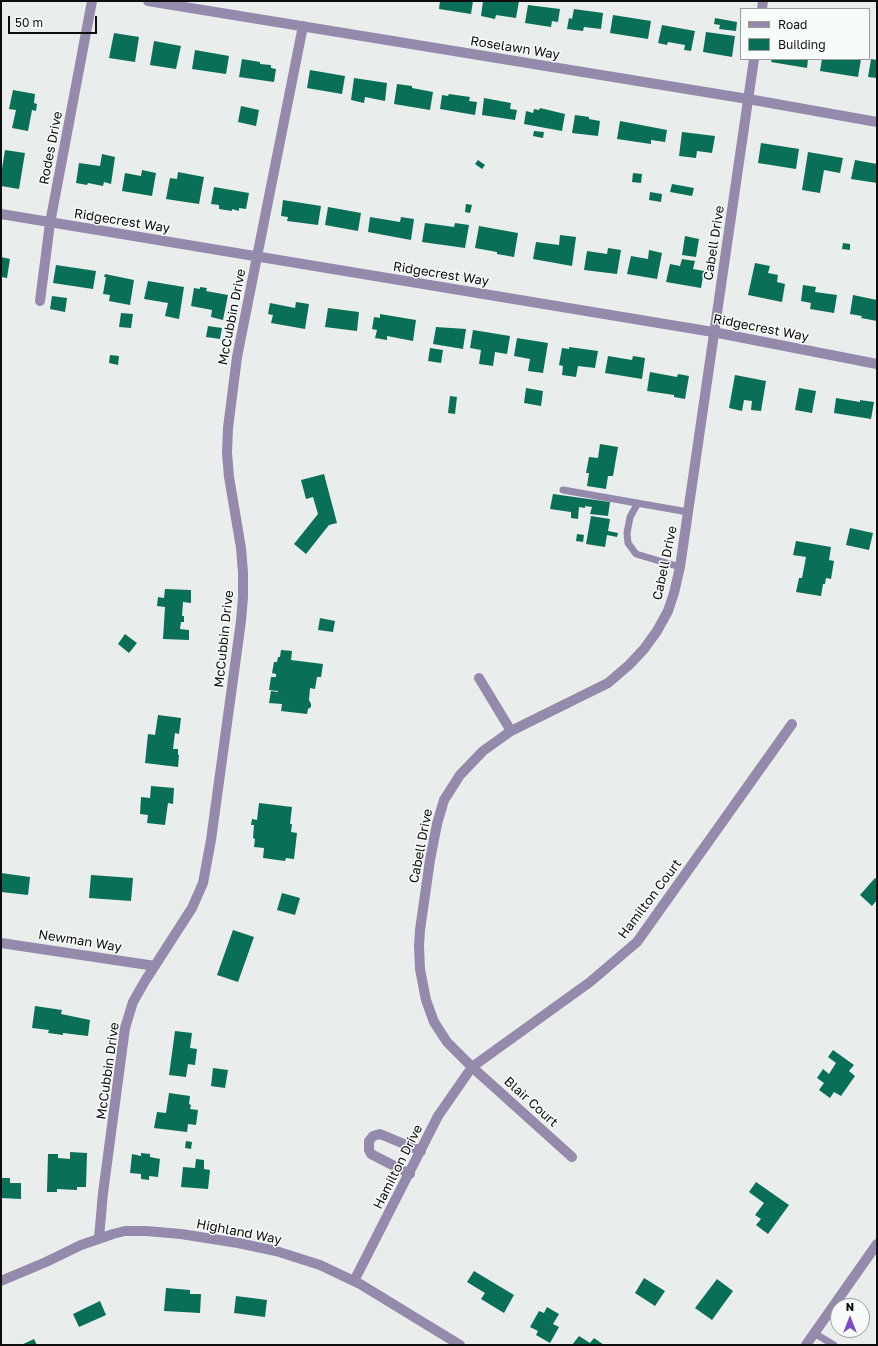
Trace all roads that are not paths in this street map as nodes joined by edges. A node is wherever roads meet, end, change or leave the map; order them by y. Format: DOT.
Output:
graph roads {
  1 [pos="92,1"];
  2 [pos="148,1"];
  3 [pos="303,26"];
  4 [pos="754,60"];
  5 [pos="748,99"];
  6 [pos="877,122"];
  7 [pos="1,214"];
  8 [pos="50,223"];
  9 [pos="257,256"];
  10 [pos="40,301"];
  11 [pos="713,332"];
  12 [pos="877,364"];
  13 [pos="563,490"];
  14 [pos="638,503"];
  15 [pos="688,512"];
  16 [pos="680,567"];
  17 [pos="479,678"];
  18 [pos="792,724"];
  19 [pos="511,731"];
  20 [pos="1,943"];
  21 [pos="155,966"];
  22 [pos="472,1067"];
  23 [pos="421,1151"];
  24 [pos="572,1157"];
  25 [pos="410,1174"];
  26 [pos="99,1238"];
  27 [pos="877,1244"];
  28 [pos="1,1281"];
  29 [pos="354,1281"];
  30 [pos="814,1333"];
  31 [pos="460,1345"];
  32 [pos="806,1345"];
  33 [pos="834,1345"];
  1 -- 8 [label="street, Rodes Drive"];
  2 -- 3 [label="street, Roselawn Way"];
  3 -- 5 [label="street, Roselawn Way"];
  3 -- 9 [label="street, McCubbin Drive"];
  4 -- 5 [label="street, Cabell Drive"];
  5 -- 6 [label="street, Roselawn Way"];
  5 -- 11 [label="street, Cabell Drive"];
  7 -- 8 [label="street, Ridgecrest Way"];
  8 -- 9 [label="street, Ridgecrest Way"];
  8 -- 10 [label="street, Rodes Drive"];
  9 -- 11 [label="street, Ridgecrest Way"];
  9 -- 21 [label="street, McCubbin Drive"];
  11 -- 12 [label="street, Ridgecrest Way"];
  11 -- 15 [label="street, Cabell Drive"];
  13 -- 14 [label="lane"];
  14 -- 15 [label="lane"];
  14 -- 16 [label="lane"];
  15 -- 16 [label="street, Cabell Drive"];
  16 -- 19 [label="street, Cabell Drive"];
  17 -- 19 [label="street"];
  18 -- 22 [label="street, Hamilton Court"];
  19 -- 22 [label="street, Cabell Drive"];
  20 -- 21 [label="street, Newman Way"];
  21 -- 26 [label="street, McCubbin Drive"];
  22 -- 23 [label="street, Hamilton Drive"];
  22 -- 24 [label="street, Blair Court"];
  23 -- 25 [label="street, Hamilton Drive"];
  23 -- 25 [label="street"];
  25 -- 29 [label="street, Hamilton Drive"];
  26 -- 28 [label="street, Highland Way"];
  26 -- 29 [label="street, Highland Way"];
  27 -- 30 [label="street"];
  29 -- 31 [label="street, Highland Way"];
  30 -- 32 [label="street"];
  30 -- 33 [label="lane"];
}
